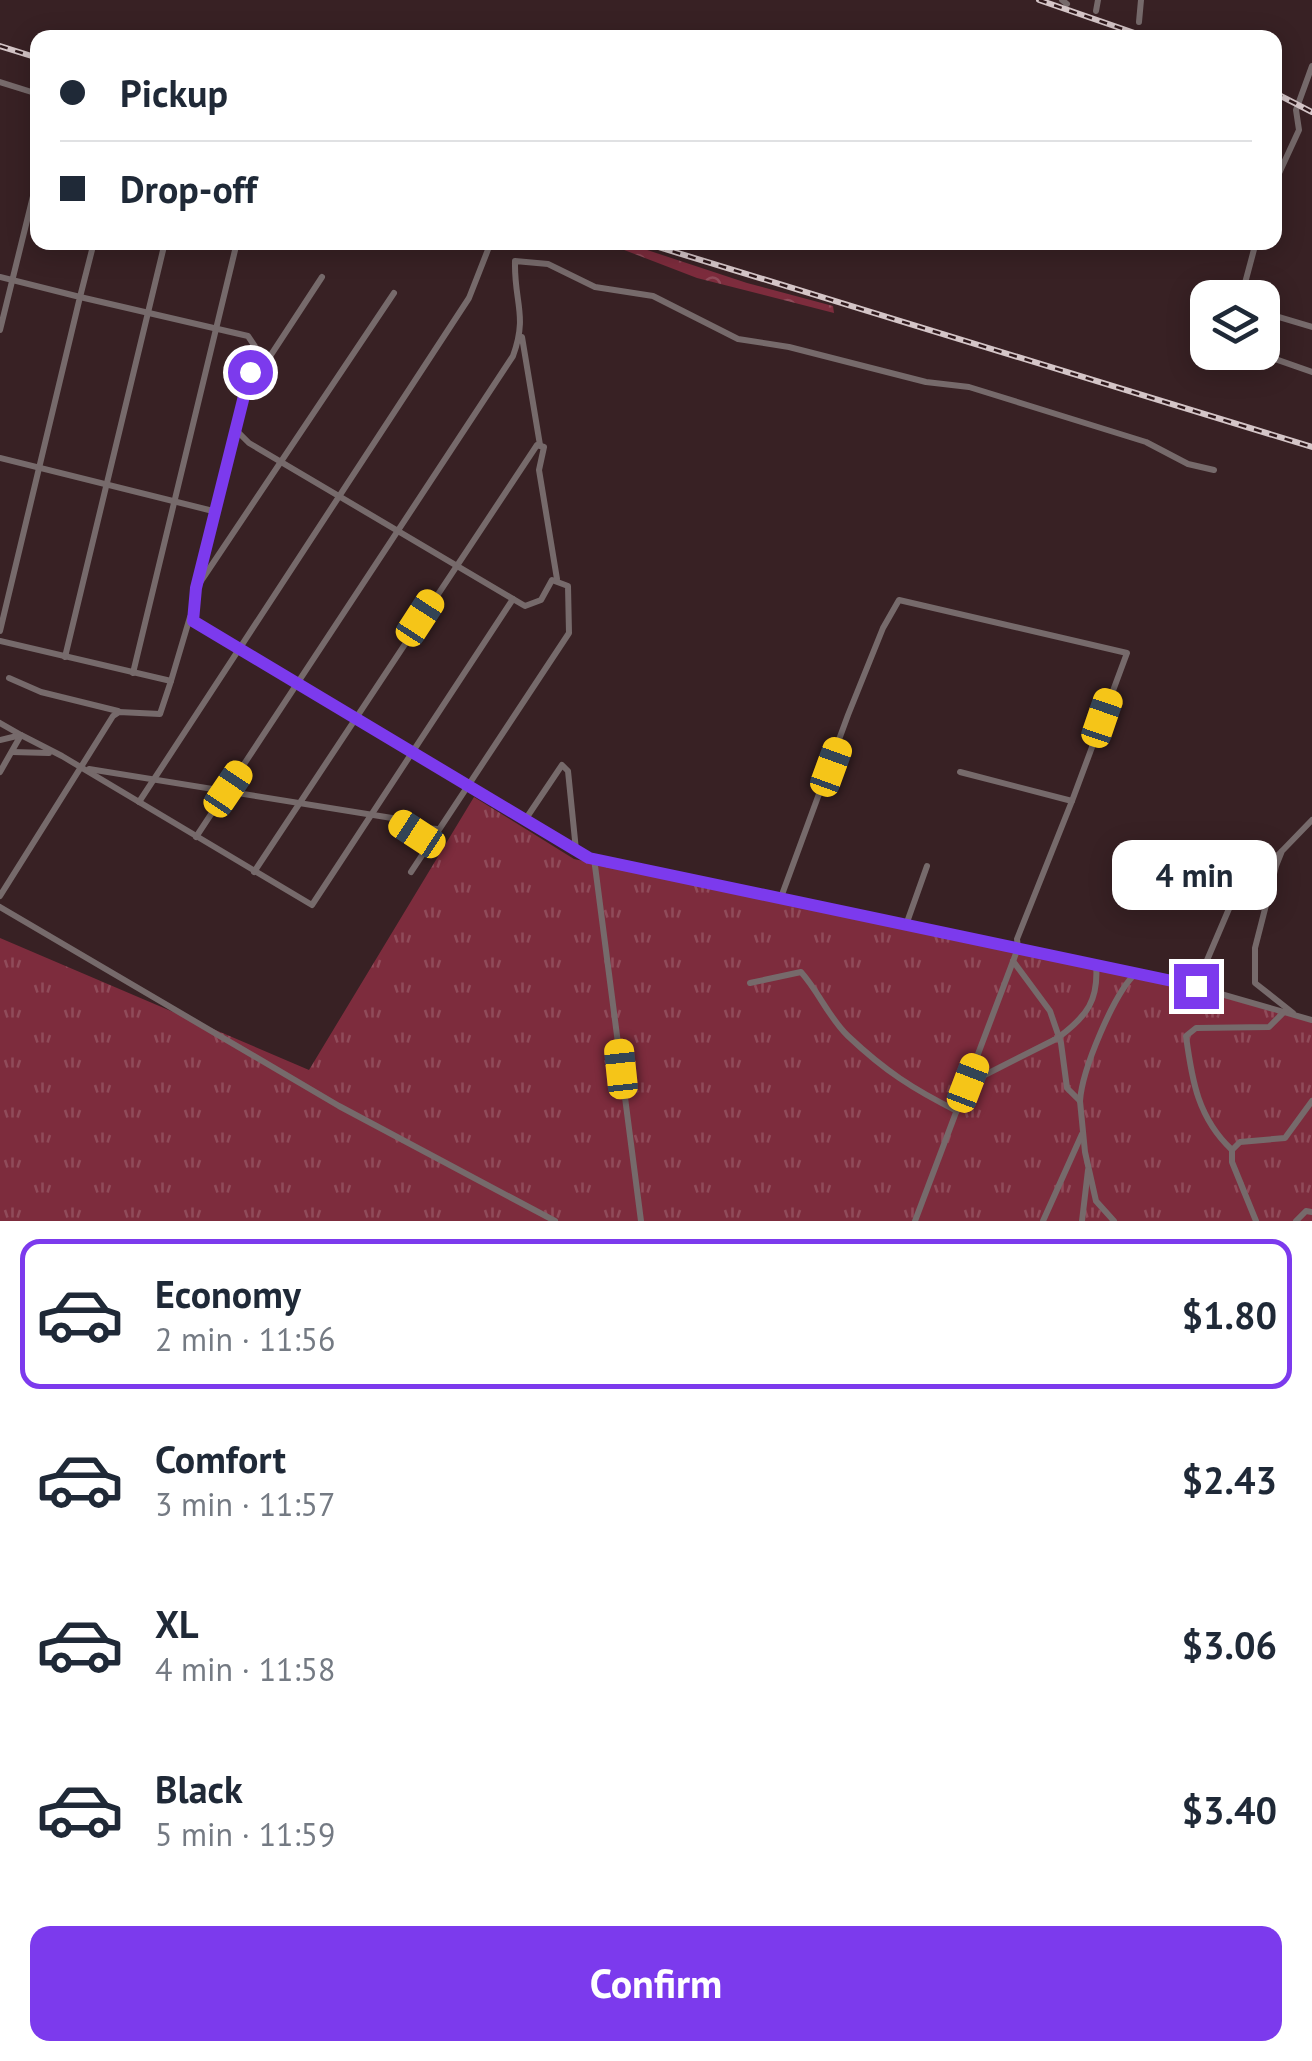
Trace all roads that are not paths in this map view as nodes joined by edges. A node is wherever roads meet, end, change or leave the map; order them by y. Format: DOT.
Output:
graph roads {
  1 [pos="1098,0"];
  2 [pos="1141,0"];
  3 [pos="1096,12"];
  4 [pos="1139,22"];
  5 [pos="1312,66"];
  6 [pos="0,82"];
  7 [pos="30,91"];
  8 [pos="1282,167"];
  9 [pos="30,208"];
  10 [pos="92,250"];
  11 [pos="163,250"];
  12 [pos="235,250"];
  13 [pos="488,250"];
  14 [pos="1254,250"];
  15 [pos="0,277"];
  16 [pos="322,277"];
  17 [pos="12,280"];
  18 [pos="1246,280"];
  19 [pos="394,293"];
  20 [pos="80,297"];
  21 [pos="148,312"];
  22 [pos="1280,317"];
  23 [pos="1312,327"];
  24 [pos="215,328"];
  25 [pos="0,330"];
  26 [pos="522,336"];
  27 [pos="1280,361"];
  28 [pos="1312,372"];
  29 [pos="244,395"];
  30 [pos="236,430"];
  31 [pos="540,444"];
  32 [pos="0,458"];
  33 [pos="284,463"];
  34 [pos="38,468"];
  35 [pos="1214,470"];
  36 [pos="106,484"];
  37 [pos="342,498"];
  38 [pos="176,502"];
  39 [pos="217,512"];
  40 [pos="399,532"];
  41 [pos="455,565"];
  42 [pos="558,579"];
  43 [pos="196,588"];
  44 [pos="513,598"];
  45 [pos="190,617"];
  46 [pos="0,631"];
  47 [pos="0,641"];
  48 [pos="242,651"];
  49 [pos="65,658"];
  50 [pos="132,673"];
  51 [pos="9,678"];
  52 [pos="171,681"];
  53 [pos="297,684"];
  54 [pos="120,712"];
  55 [pos="355,718"];
  56 [pos="0,723"];
  57 [pos="22,735"];
  58 [pos="0,740"];
  59 [pos="412,751"];
  60 [pos="12,752"];
  61 [pos="55,753"];
  62 [pos="82,768"];
  63 [pos="0,772"];
  64 [pos="960,772"];
  65 [pos="155,779"];
  66 [pos="469,786"];
  67 [pos="228,789"];
  68 [pos="1072,801"];
  69 [pos="139,802"];
  70 [pos="300,802"];
  71 [pos="372,814"];
  72 [pos="525,820"];
  73 [pos="1312,820"];
  74 [pos="437,829"];
  75 [pos="196,837"];
  76 [pos="576,851"];
  77 [pos="1282,851"];
  78 [pos="594,858"];
  79 [pos="926,866"];
  80 [pos="254,872"];
  81 [pos="411,872"];
  82 [pos="0,896"];
  83 [pos="780,900"];
  84 [pos="0,907"];
  85 [pos="906,925"];
  86 [pos="1018,948"];
  87 [pos="1013,961"];
  88 [pos="1096,964"];
  89 [pos="1138,972"];
  90 [pos="750,983"];
  91 [pos="1196,986"];
  92 [pos="1285,1012"];
  93 [pos="1295,1015"];
  94 [pos="1312,1020"];
  95 [pos="968,1083"];
  96 [pos="1080,1101"];
  97 [pos="1312,1101"];
  98 [pos="957,1112"];
  99 [pos="1082,1133"];
  100 [pos="1232,1150"];
  101 [pos="1088,1169"];
  102 [pos="1312,1212"];
  103 [pos="556,1221"];
  104 [pos="641,1221"];
  105 [pos="916,1221"];
  106 [pos="1043,1221"];
  107 [pos="1082,1221"];
  108 [pos="1114,1221"];
  109 [pos="1256,1221"];
  110 [pos="1296,1221"];
  1 -- 3 [label="street"];
  2 -- 4 [label="street"];
  5 -- 8 [label="street"];
  6 -- 7 [label="street"];
  9 -- 17 [label="street"];
  10 -- 20 [label="street"];
  11 -- 21 [label="street"];
  12 -- 24 [label="street"];
  13 -- 37 [label="street"];
  14 -- 18 [label="street"];
  15 -- 17 [label="street"];
  16 -- 29 [label="street"];
  17 -- 20 [label="street"];
  17 -- 25 [label="street"];
  19 -- 33 [label="street"];
  20 -- 21 [label="street"];
  20 -- 34 [label="street"];
  21 -- 24 [label="street"];
  21 -- 36 [label="street"];
  22 -- 23 [label="street"];
  24 -- 29 [label="street"];
  24 -- 38 [label="street"];
  26 -- 31 [label="street"];
  26 -- 35 [label="street"];
  26 -- 40 [label="street"];
  27 -- 28 [label="street"];
  29 -- 30 [label="street"];
  30 -- 33 [label="street"];
  30 -- 39 [label="street"];
  31 -- 41 [label="street"];
  31 -- 42 [label="street"];
  32 -- 34 [label="street"];
  33 -- 37 [label="street"];
  33 -- 43 [label="street"];
  34 -- 36 [label="street"];
  34 -- 46 [label="street"];
  36 -- 38 [label="street"];
  36 -- 49 [label="street"];
  37 -- 40 [label="street"];
  37 -- 48 [label="street"];
  38 -- 39 [label="street"];
  38 -- 50 [label="street"];
  39 -- 43 [label="street"];
  40 -- 41 [label="street"];
  40 -- 53 [label="street"];
  41 -- 44 [label="street"];
  41 -- 55 [label="street"];
  42 -- 44 [label="street"];
  42 -- 66 [label="street"];
  43 -- 45 [label="street"];
  44 -- 59 [label="street"];
  45 -- 48 [label="street"];
  45 -- 52 [label="street"];
  47 -- 49 [label="street"];
  48 -- 53 [label="street"];
  48 -- 65 [label="street"];
  49 -- 50 [label="street"];
  50 -- 52 [label="street"];
  51 -- 54 [label="street"];
  52 -- 54 [label="street"];
  53 -- 55 [label="street"];
  53 -- 67 [label="street"];
  54 -- 62 [label="street"];
  55 -- 59 [label="street"];
  55 -- 70 [label="street"];
  56 -- 57 [label="street"];
  57 -- 58 [label="street"];
  57 -- 60 [label="street"];
  57 -- 61 [label="street"];
  59 -- 66 [label="street"];
  59 -- 71 [label="street"];
  60 -- 61 [label="street"];
  60 -- 63 [label="street"];
  61 -- 62 [label="street"];
  62 -- 65 [label="street"];
  62 -- 69 [label="street"];
  62 -- 82 [label="street"];
  64 -- 68 [label="street"];
  65 -- 67 [label="street"];
  65 -- 69 [label="street"];
  66 -- 72 [label="street"];
  66 -- 74 [label="street"];
  67 -- 70 [label="street"];
  67 -- 75 [label="street"];
  68 -- 83 [label="street"];
  68 -- 86 [label="street"];
  69 -- 75 [label="street"];
  70 -- 71 [label="street"];
  70 -- 80 [label="street"];
  71 -- 74 [label="street"];
  71 -- 80 [label="street"];
  72 -- 76 [label="street"];
  72 -- 76 [label="street"];
  73 -- 77 [label="street"];
  74 -- 81 [label="street"];
  75 -- 80 [label="street"];
  76 -- 78 [label="street"];
  77 -- 91 [label="street"];
  77 -- 93 [label="street"];
  78 -- 83 [label="street"];
  78 -- 104 [label="street"];
  79 -- 85 [label="street"];
  83 -- 85 [label="street"];
  84 -- 103 [label="street"];
  85 -- 86 [label="street"];
  86 -- 87 [label="street"];
  86 -- 88 [label="street"];
  87 -- 95 [label="street"];
  87 -- 96 [label="street"];
  88 -- 89 [label="street"];
  88 -- 95 [label="street"];
  89 -- 91 [label="street"];
  89 -- 96 [label="street"];
  90 -- 98 [label="street"];
  91 -- 92 [label="street"];
  92 -- 93 [label="street"];
  92 -- 100 [label="street"];
  93 -- 94 [label="street"];
  95 -- 98 [label="street"];
  96 -- 99 [label="street"];
  97 -- 100 [label="street"];
  98 -- 105 [label="street"];
  99 -- 101 [label="street"];
  99 -- 106 [label="street"];
  100 -- 109 [label="street"];
  101 -- 107 [label="street"];
  101 -- 108 [label="street"];
  102 -- 110 [label="street"];
}
